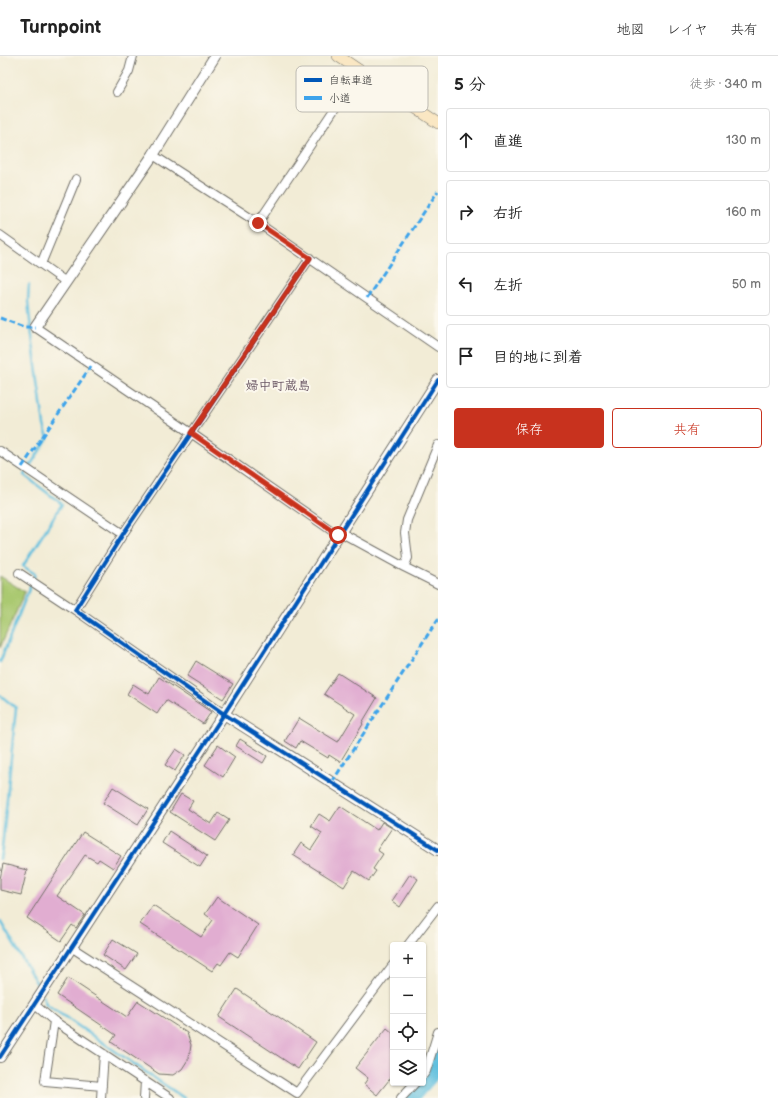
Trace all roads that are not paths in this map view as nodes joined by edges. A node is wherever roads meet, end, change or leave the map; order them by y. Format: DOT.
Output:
graph roads {
  1 [pos="133,56"];
  2 [pos="215,56"];
  3 [pos="338,56"];
  4 [pos="353,66"];
  5 [pos="117,92"];
  6 [pos="332,112"];
  7 [pos="422,112"];
  8 [pos="438,123"];
  9 [pos="154,155"];
  10 [pos="76,179"];
  11 [pos="258,223"];
  12 [pos="0,235"];
  13 [pos="310,258"];
  14 [pos="41,264"];
  15 [pos="66,282"];
  16 [pos="35,327"];
  17 [pos="438,347"];
  18 [pos="438,380"];
  19 [pos="191,433"];
  20 [pos="438,446"];
  21 [pos="0,451"];
  22 [pos="339,533"];
  23 [pos="123,534"];
  24 [pos="404,567"];
  25 [pos="20,573"];
  26 [pos="438,584"];
  27 [pos="75,610"];
  28 [pos="224,714"];
  29 [pos="438,850"];
  30 [pos="438,906"];
  31 [pos="410,942"];
  32 [pos="71,947"];
  33 [pos="390,969"];
  34 [pos="35,1005"];
  35 [pos="54,1021"];
  36 [pos="438,1032"];
  37 [pos="1,1054"];
  38 [pos="104,1054"];
  39 [pos="426,1071"];
  40 [pos="145,1081"];
  41 [pos="102,1086"];
  42 [pos="412,1086"];
  43 [pos="101,1098"];
  44 [pos="144,1098"];
  45 [pos="170,1098"];
  46 [pos="401,1098"];
  1 -- 5 [label="street"];
  2 -- 9 [label="street"];
  3 -- 4 [label="main road"];
  6 -- 11 [label="street"];
  7 -- 8 [label="main road"];
  9 -- 11 [label="street"];
  9 -- 15 [label="street"];
  10 -- 14 [label="street"];
  11 -- 13 [label="street"];
  12 -- 14 [label="street"];
  13 -- 17 [label="street"];
  13 -- 19 [label="street"];
  14 -- 15 [label="street"];
  15 -- 16 [label="street"];
  16 -- 19 [label="street"];
  18 -- 22 [label="street"];
  19 -- 22 [label="street"];
  19 -- 23 [label="street"];
  20 -- 24 [label="street"];
  21 -- 23 [label="street"];
  22 -- 24 [label="street"];
  22 -- 28 [label="street"];
  23 -- 27 [label="street"];
  24 -- 26 [label="street"];
  25 -- 27 [label="street"];
  27 -- 28 [label="street"];
  28 -- 29 [label="street"];
  28 -- 32 [label="street"];
  30 -- 31 [label="street"];
  32 -- 33 [label="street"];
  32 -- 34 [label="street"];
  34 -- 35 [label="street"];
  34 -- 37 [label="street"];
  35 -- 38 [label="street"];
  35 -- 41 [label="street"];
  36 -- 39 [label="street"];
  38 -- 40 [label="street"];
  38 -- 41 [label="street"];
  40 -- 44 [label="street"];
  40 -- 45 [label="street"];
  41 -- 43 [label="street"];
  42 -- 46 [label="street"];
}
